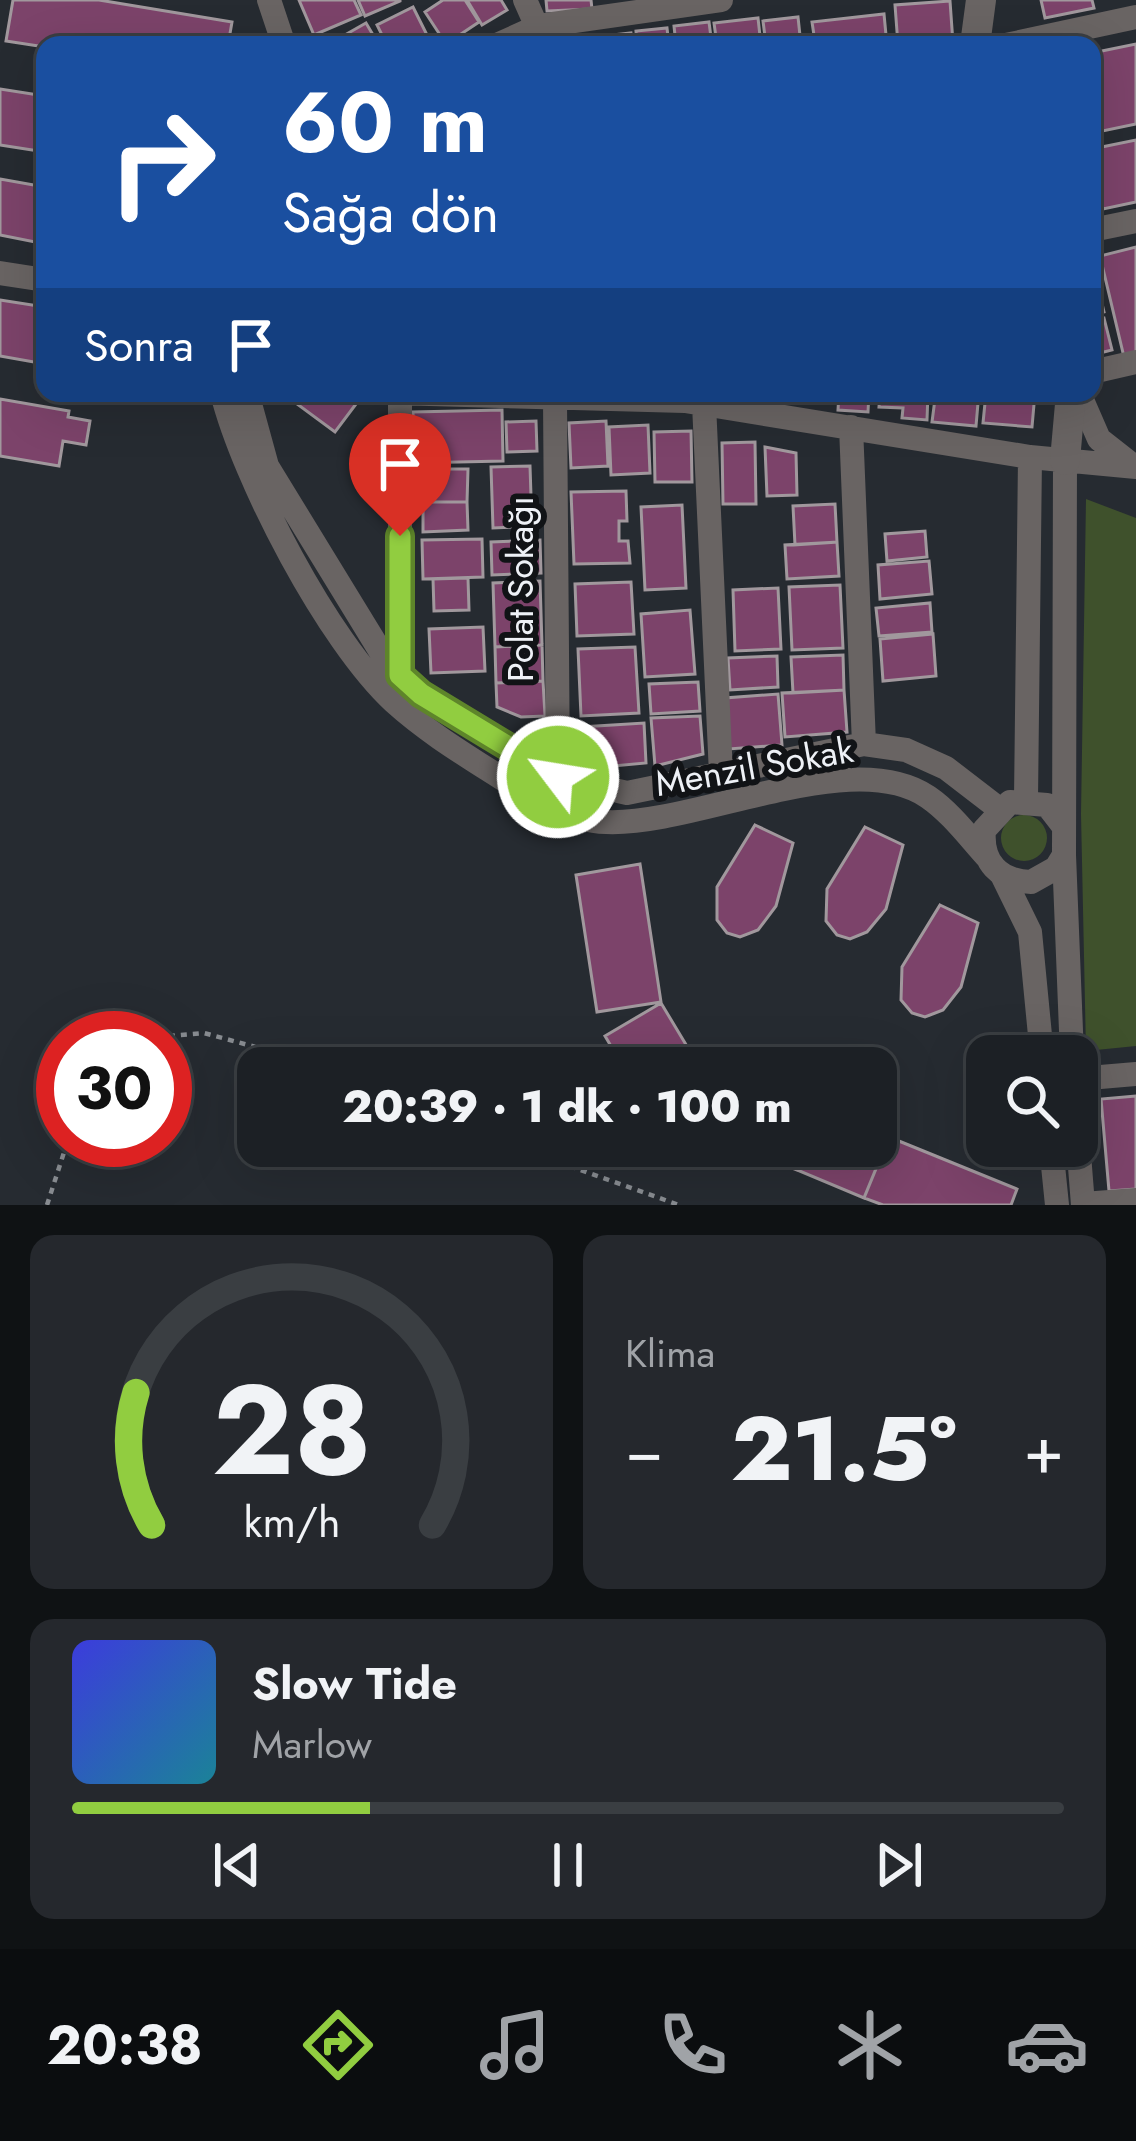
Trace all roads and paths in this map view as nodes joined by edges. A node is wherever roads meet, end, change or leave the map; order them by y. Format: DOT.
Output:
graph roads {
  1 [pos="269,0"];
  2 [pos="525,0"];
  3 [pos="722,0"];
  4 [pos="981,0"];
  5 [pos="1136,17"];
  6 [pos="542,35"];
  7 [pos="281,36"];
  8 [pos="976,36"];
  9 [pos="1048,36"];
  10 [pos="1136,221"];
  11 [pos="1101,228"];
  12 [pos="0,273"];
  13 [pos="36,279"];
  14 [pos="1136,362"];
  15 [pos="1101,370"];
  16 [pos="225,402"];
  17 [pos="249,402"];
  18 [pos="397,402"];
  19 [pos="555,402"];
  20 [pos="692,402"];
  21 [pos="708,402"];
  22 [pos="1074,402"];
  23 [pos="1080,402"];
  24 [pos="850,428"];
  25 [pos="1030,457"];
  26 [pos="1066,460"];
  27 [pos="1134,466"];
  28 [pos="400,675"];
  29 [pos="864,744"];
  30 [pos="722,774"];
  31 [pos="558,777"];
  32 [pos="1026,799"];
  33 [pos="998,808"];
  34 [pos="1064,826"];
  35 [pos="1064,855"];
  36 [pos="986,856"];
  37 [pos="1003,877"];
  38 [pos="192,1034"];
  39 [pos="1040,1035"];
  40 [pos="1071,1035"];
  41 [pos="256,1047"];
  42 [pos="1136,1073"];
  43 [pos="1098,1077"];
  44 [pos="59,1167"];
  45 [pos="572,1167"];
  46 [pos="1053,1167"];
  47 [pos="1080,1167"];
  48 [pos="1136,1200"];
  49 [pos="1083,1204"];
  50 [pos="47,1205"];
  51 [pos="679,1205"];
  52 [pos="1057,1205"];
  1 -- 7 [label="street"];
  2 -- 6 [label="street"];
  3 -- 6 [label="street"];
  4 -- 8 [label="street"];
  5 -- 9 [label="street"];
  10 -- 11 [label="street"];
  12 -- 13 [label="street"];
  14 -- 15 [label="street"];
  16 -- 36 [label="street, Menzil Sokak"];
  17 -- 28 [label="street, Menzil Sokak"];
  18 -- 28 [label="street"];
  19 -- 31 [label="street, Polat Sokağı"];
  20 -- 30 [label="street"];
  21 -- 24 [label="street"];
  22 -- 26 [label="street"];
  23 -- 27 [label="street"];
  24 -- 25 [label="street"];
  24 -- 29 [label="street"];
  25 -- 26 [label="street"];
  25 -- 32 [label="street"];
  26 -- 27 [label="street"];
  26 -- 34 [label="street"];
  28 -- 31 [label="street, Menzil Sokak"];
  29 -- 30 [label="street, Menzil Sokak"];
  29 -- 33 [label="street, Menzil Sokak"];
  30 -- 31 [label="street, Menzil Sokak"];
  32 -- 33 [label="street"];
  32 -- 34 [label="street"];
  33 -- 36 [label="street"];
  34 -- 35 [label="street"];
  35 -- 37 [label="street"];
  35 -- 40 [label="street"];
  36 -- 37 [label="street"];
  37 -- 39 [label="street"];
  38 -- 41 [label="path"];
  42 -- 43 [label="street"];
  44 -- 50 [label="path"];
  45 -- 51 [label="path"];
  46 -- 52 [label="street"];
  47 -- 49 [label="street"];
  48 -- 49 [label="street"];
}
